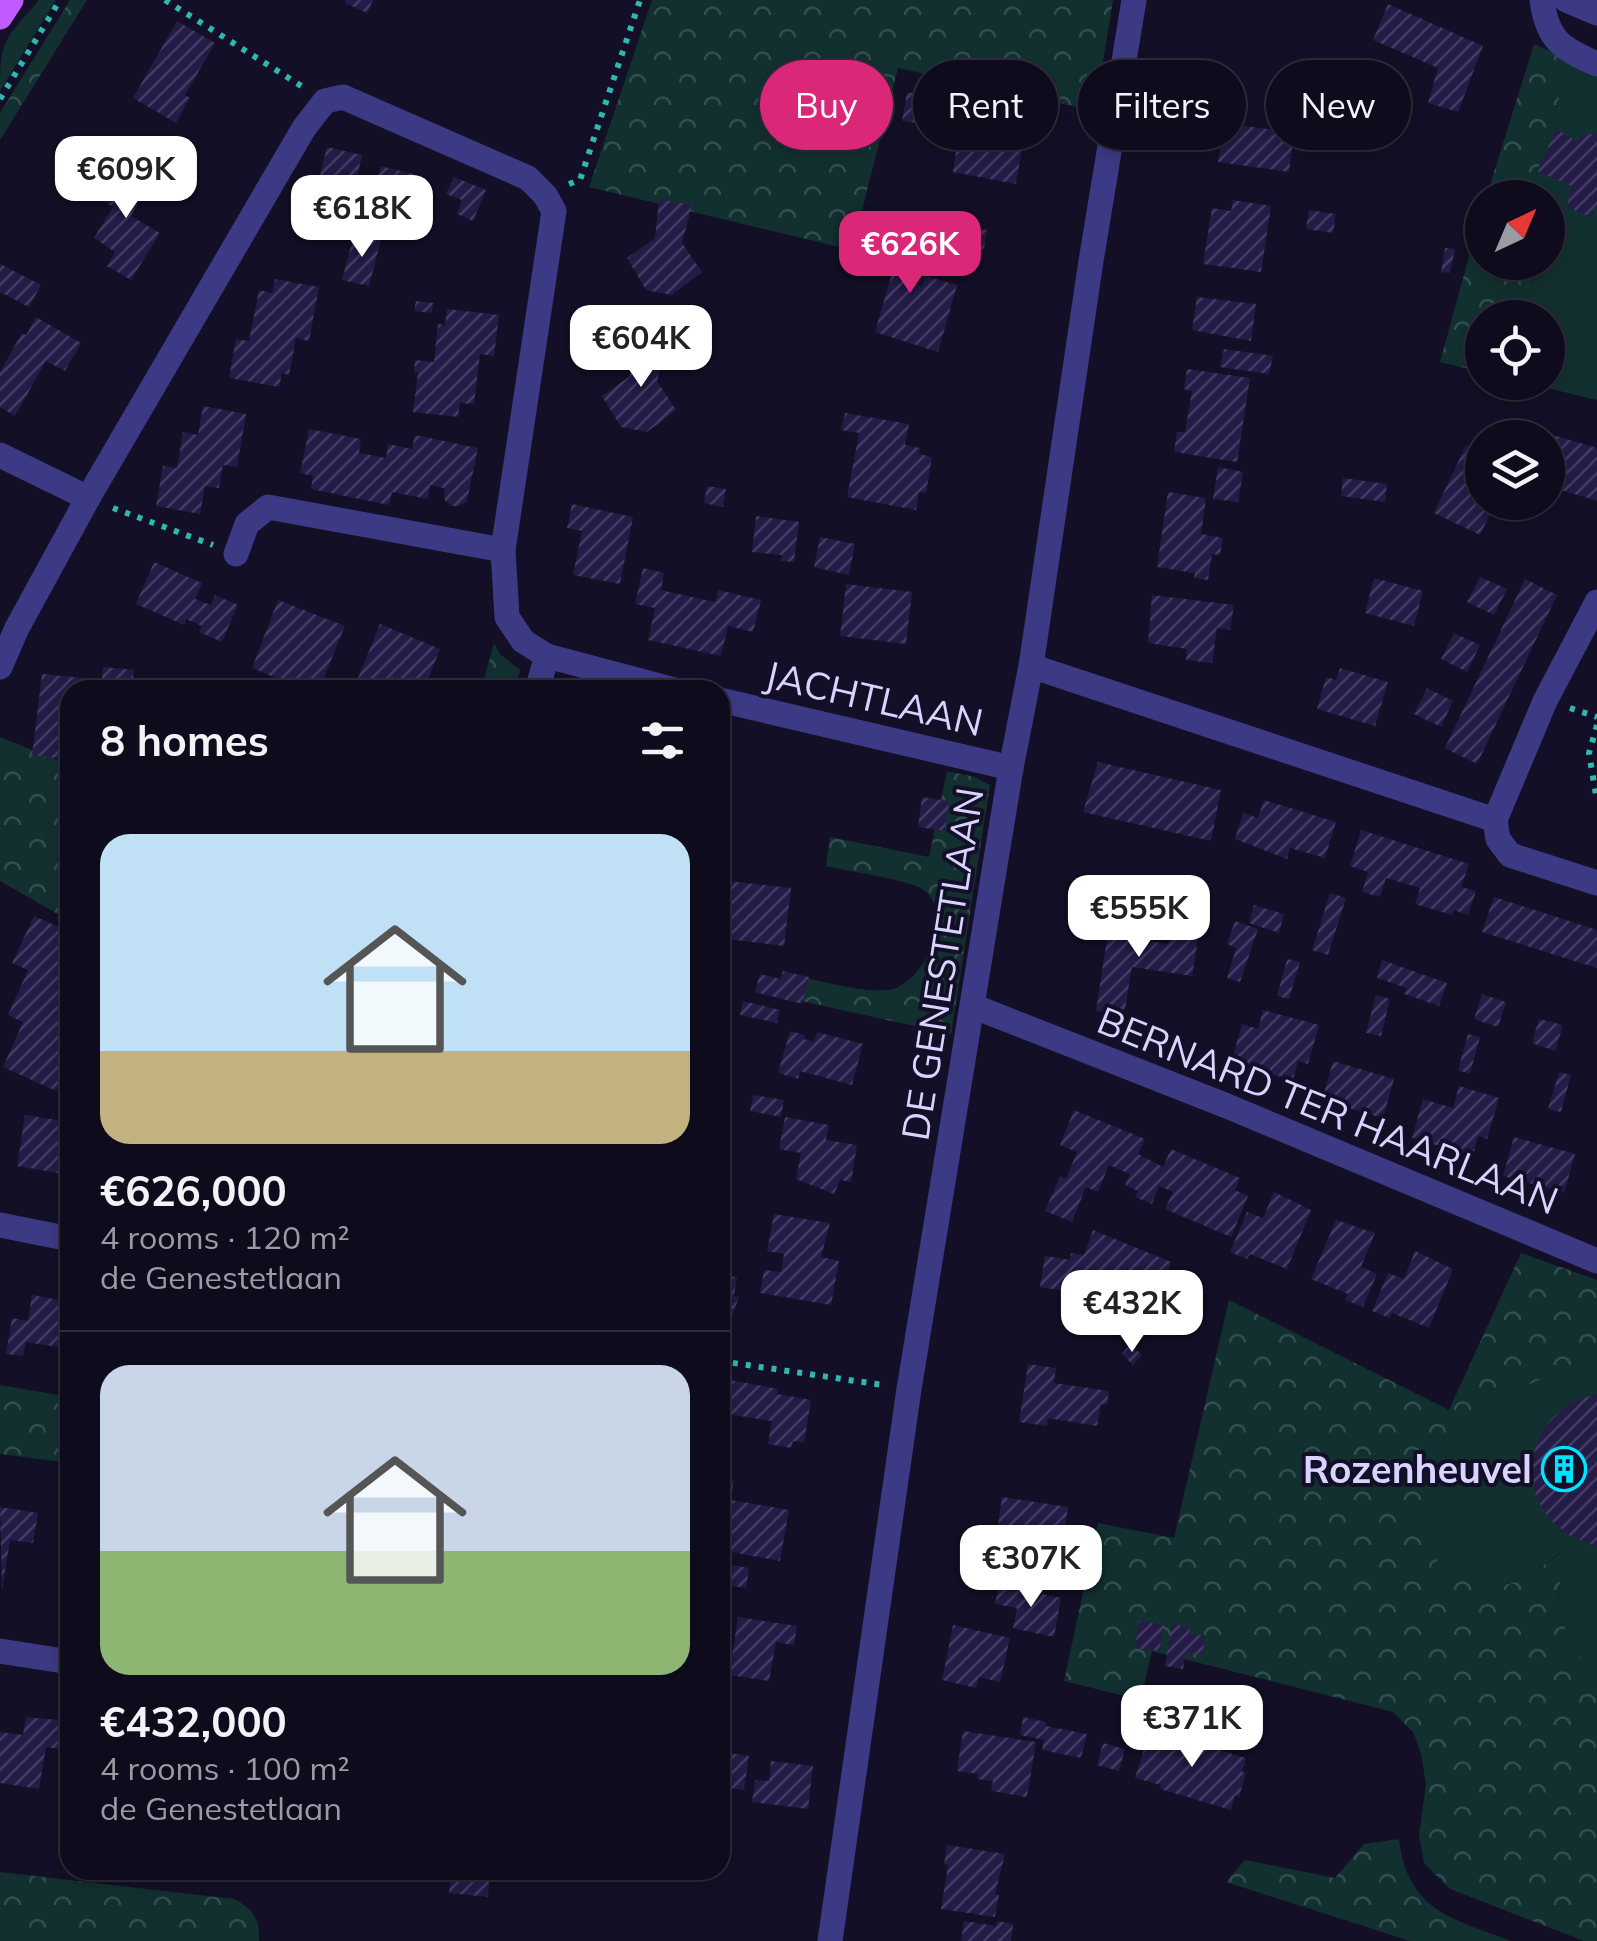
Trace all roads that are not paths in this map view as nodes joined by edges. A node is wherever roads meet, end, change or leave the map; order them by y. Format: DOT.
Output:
graph roads {
  1 [pos="10,0"];
  2 [pos="1134,0"];
  3 [pos="1542,0"];
  4 [pos="1566,0"];
  5 [pos="1597,13"];
  6 [pos="0,17"];
  7 [pos="1597,64"];
  8 [pos="0,455"];
  9 [pos="88,498"];
  10 [pos="503,550"];
  11 [pos="236,554"];
  12 [pos="1597,602"];
  13 [pos="548,656"];
  14 [pos="1031,666"];
  15 [pos="0,667"];
  16 [pos="540,680"];
  17 [pos="638,680"];
  18 [pos="730,702"];
  19 [pos="1012,768"];
  20 [pos="1496,820"];
  21 [pos="1597,883"];
  22 [pos="975,1007"];
  23 [pos="0,1225"];
  24 [pos="60,1237"];
  25 [pos="1597,1261"];
  26 [pos="0,1651"];
  27 [pos="60,1660"];
  28 [pos="830,1941"];
  1 -- 6 [label="main road"];
  2 -- 14 [label="street, DE GENESTETLAAN"];
  3 -- 7 [label="street"];
  4 -- 5 [label="street"];
  8 -- 9 [label="street"];
  9 -- 10 [label="street"];
  9 -- 15 [label="street"];
  10 -- 11 [label="street"];
  10 -- 13 [label="street"];
  12 -- 20 [label="street"];
  13 -- 16 [label="street"];
  13 -- 17 [label="street"];
  14 -- 19 [label="street, DE GENESTETLAAN"];
  14 -- 20 [label="street"];
  18 -- 19 [label="street, JACHTLAAN"];
  19 -- 22 [label="street, DE GENESTETLAAN"];
  20 -- 21 [label="street"];
  22 -- 25 [label="street, BERNARD TER HAARLAAN"];
  22 -- 28 [label="street, DE GENESTETLAAN"];
  23 -- 24 [label="street"];
  26 -- 27 [label="street"];
}
